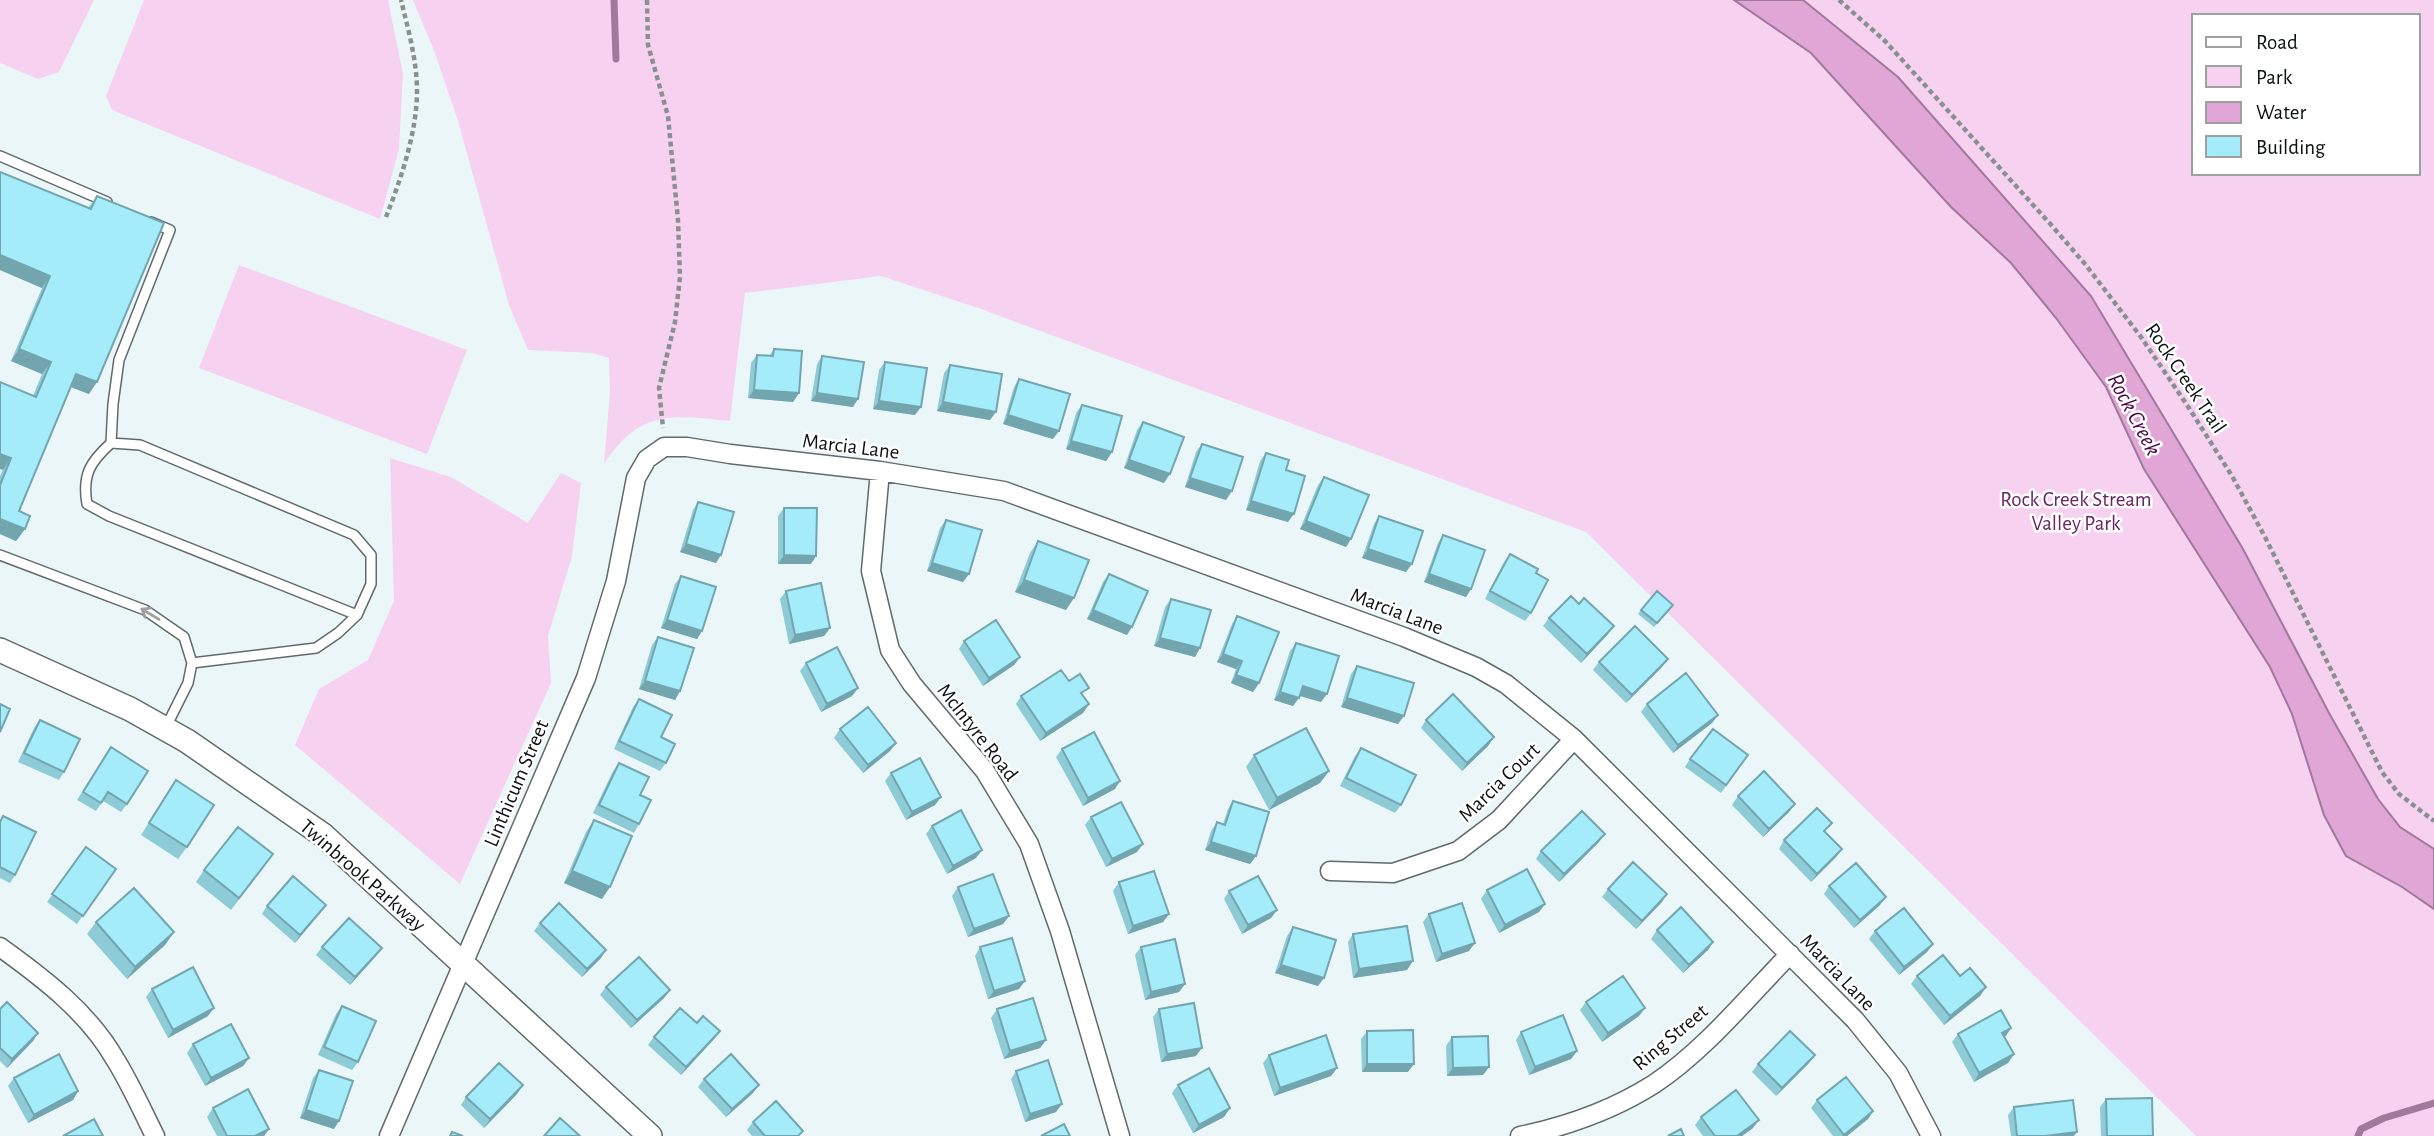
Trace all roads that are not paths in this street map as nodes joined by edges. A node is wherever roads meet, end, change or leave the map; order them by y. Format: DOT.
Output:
graph roads {
  1 [pos="0,156"];
  2 [pos="121,208"];
  3 [pos="145,219"];
  4 [pos="111,443"];
  5 [pos="664,447"];
  6 [pos="880,471"];
  7 [pos="0,555"];
  8 [pos="357,615"];
  9 [pos="0,650"];
  10 [pos="192,663"];
  11 [pos="165,729"];
  12 [pos="1574,739"];
  13 [pos="1330,871"];
  14 [pos="0,947"];
  15 [pos="1790,954"];
  16 [pos="463,962"];
  17 [pos="155,1136"];
  18 [pos="389,1136"];
  19 [pos="650,1136"];
  20 [pos="1120,1136"];
  21 [pos="1520,1136"];
  22 [pos="1931,1136"];
  1 -- 2 [label="lane"];
  3 -- 4 [label="lane"];
  4 -- 8 [label="lane"];
  4 -- 8 [label="lane"];
  5 -- 6 [label="street, Marcia Lane"];
  5 -- 16 [label="street, Linthicum Street"];
  6 -- 12 [label="street, Marcia Lane"];
  6 -- 20 [label="street, McIntyre Road"];
  10 -- 7 [label="lane, one-way"];
  8 -- 10 [label="lane"];
  9 -- 11 [label="street, Twinbrook Parkway"];
  10 -- 11 [label="lane"];
  11 -- 16 [label="street, Twinbrook Parkway"];
  12 -- 13 [label="street, Marcia Court"];
  12 -- 15 [label="street, Marcia Lane"];
  14 -- 17 [label="street"];
  15 -- 21 [label="street, Ring Street"];
  15 -- 22 [label="street, Marcia Lane"];
  16 -- 18 [label="street, Linthicum Street"];
  16 -- 19 [label="street, Twinbrook Parkway"];
}
